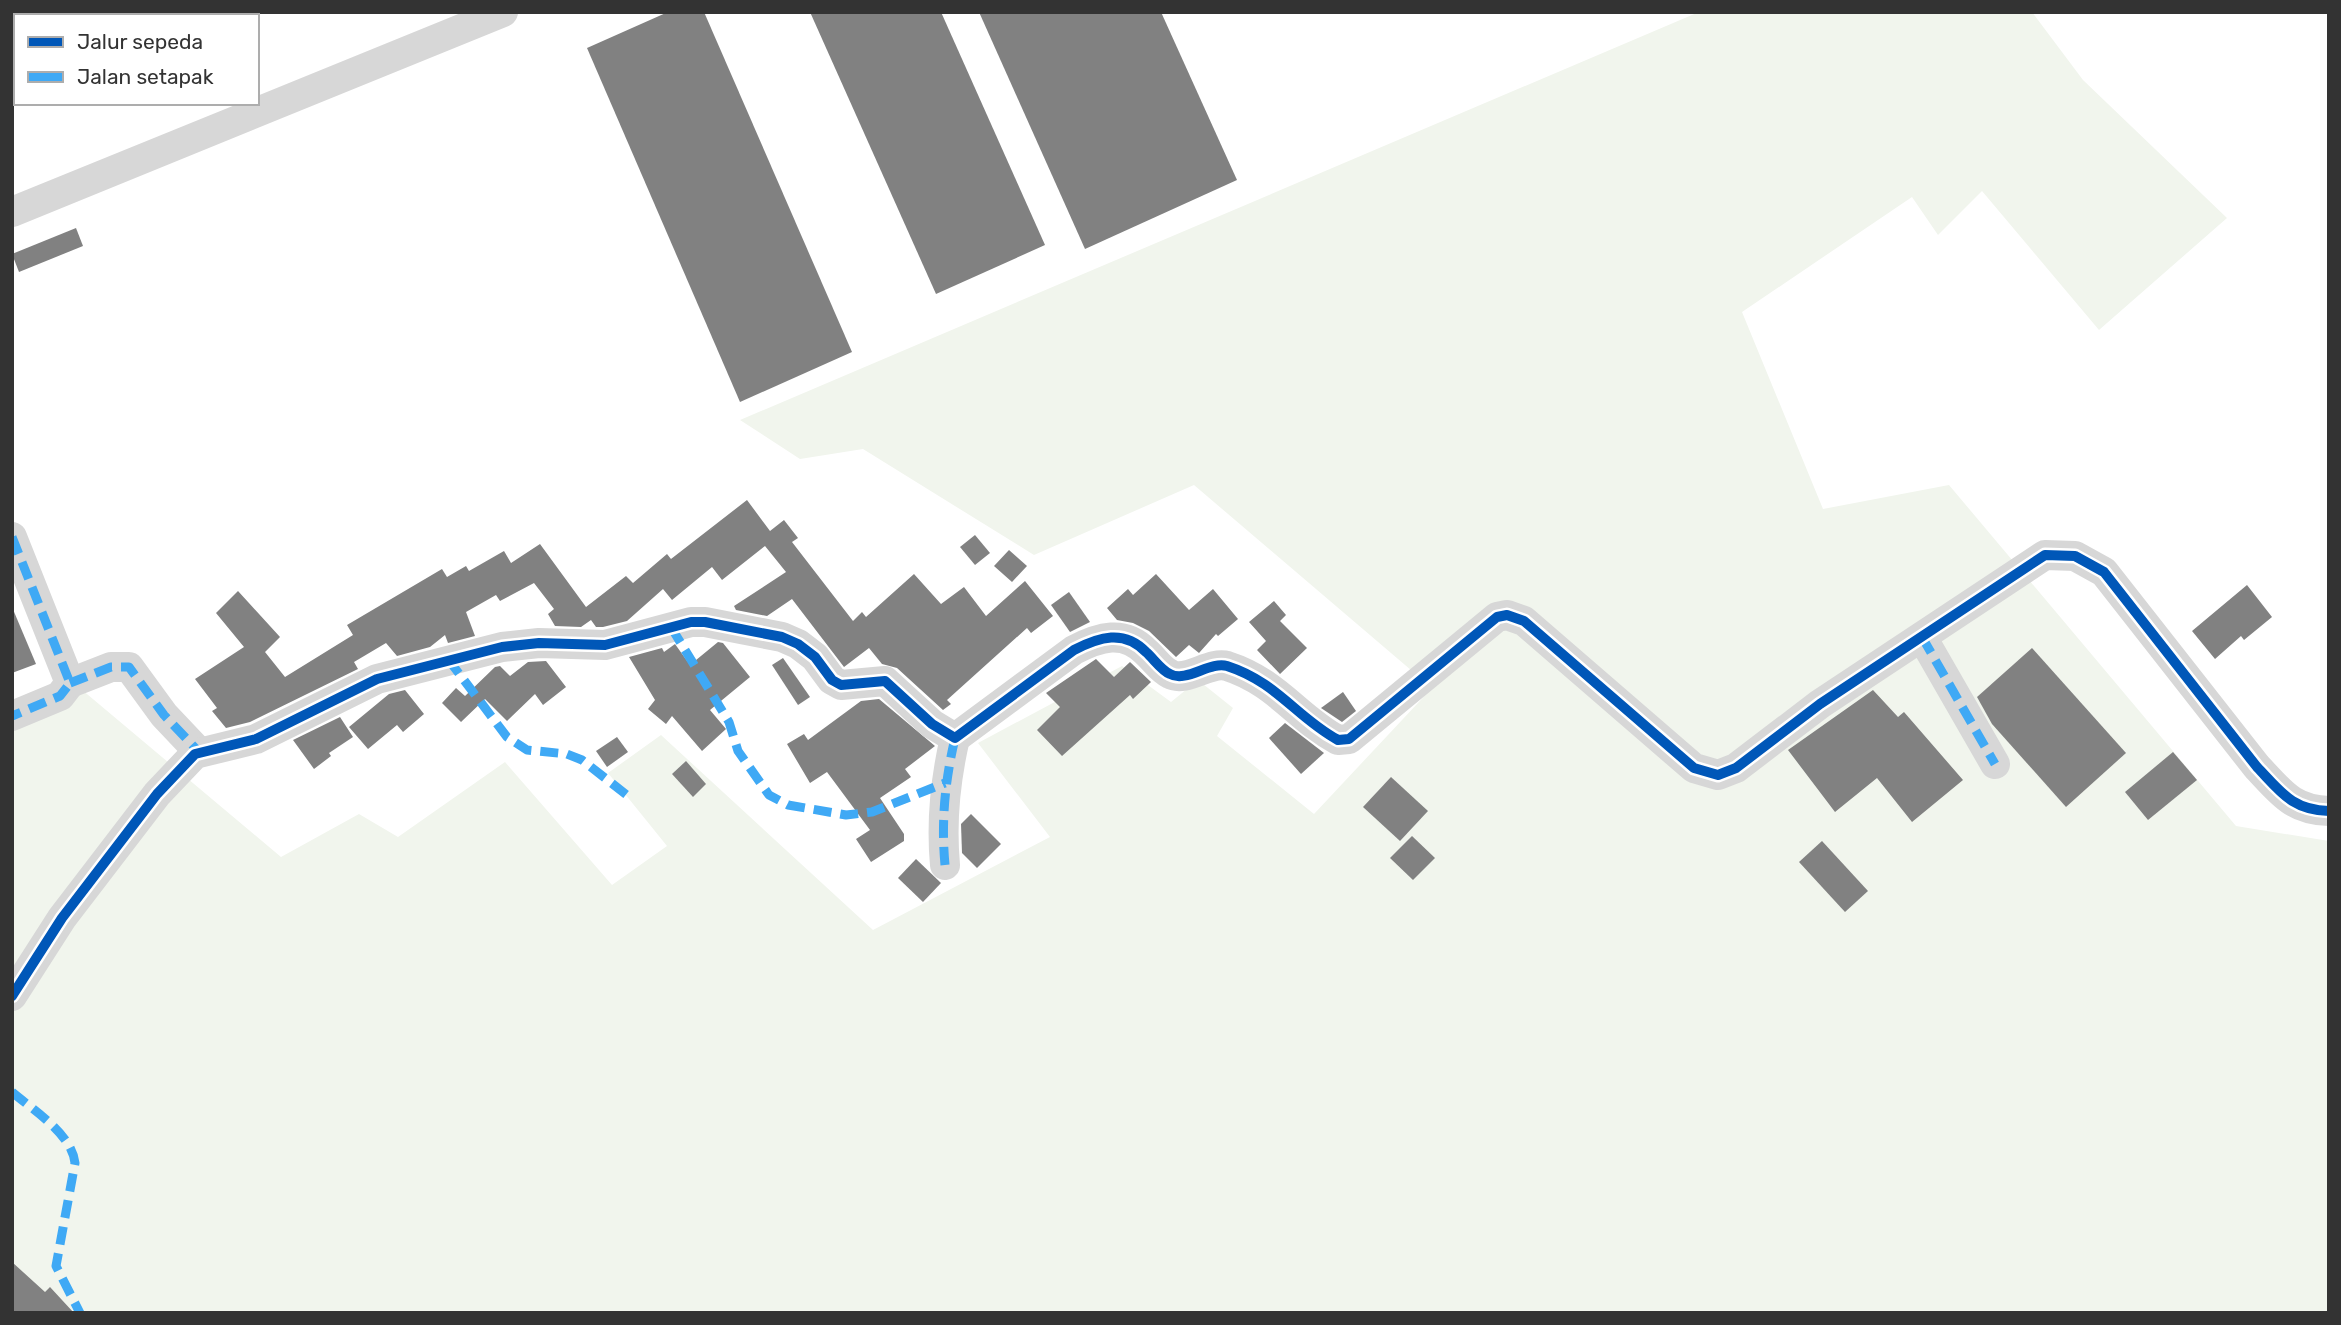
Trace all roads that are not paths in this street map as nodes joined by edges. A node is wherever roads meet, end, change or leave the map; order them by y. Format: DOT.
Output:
graph roads {
  1 [pos="503,12"];
  2 [pos="12,212"];
  3 [pos="12,537"];
  4 [pos="1922,637"];
  5 [pos="71,683"];
  6 [pos="12,716"];
  7 [pos="955,738"];
  8 [pos="199,752"];
  9 [pos="1995,764"];
  10 [pos="2329,811"];
  11 [pos="945,865"];
  12 [pos="12,996"];
  1 -- 2 [label="street"];
  3 -- 5 [label="street"];
  4 -- 7 [label="street"];
  4 -- 9 [label="street"];
  4 -- 10 [label="street"];
  5 -- 6 [label="street"];
  5 -- 8 [label="street"];
  7 -- 8 [label="street"];
  7 -- 11 [label="street"];
  8 -- 12 [label="street"];
}
